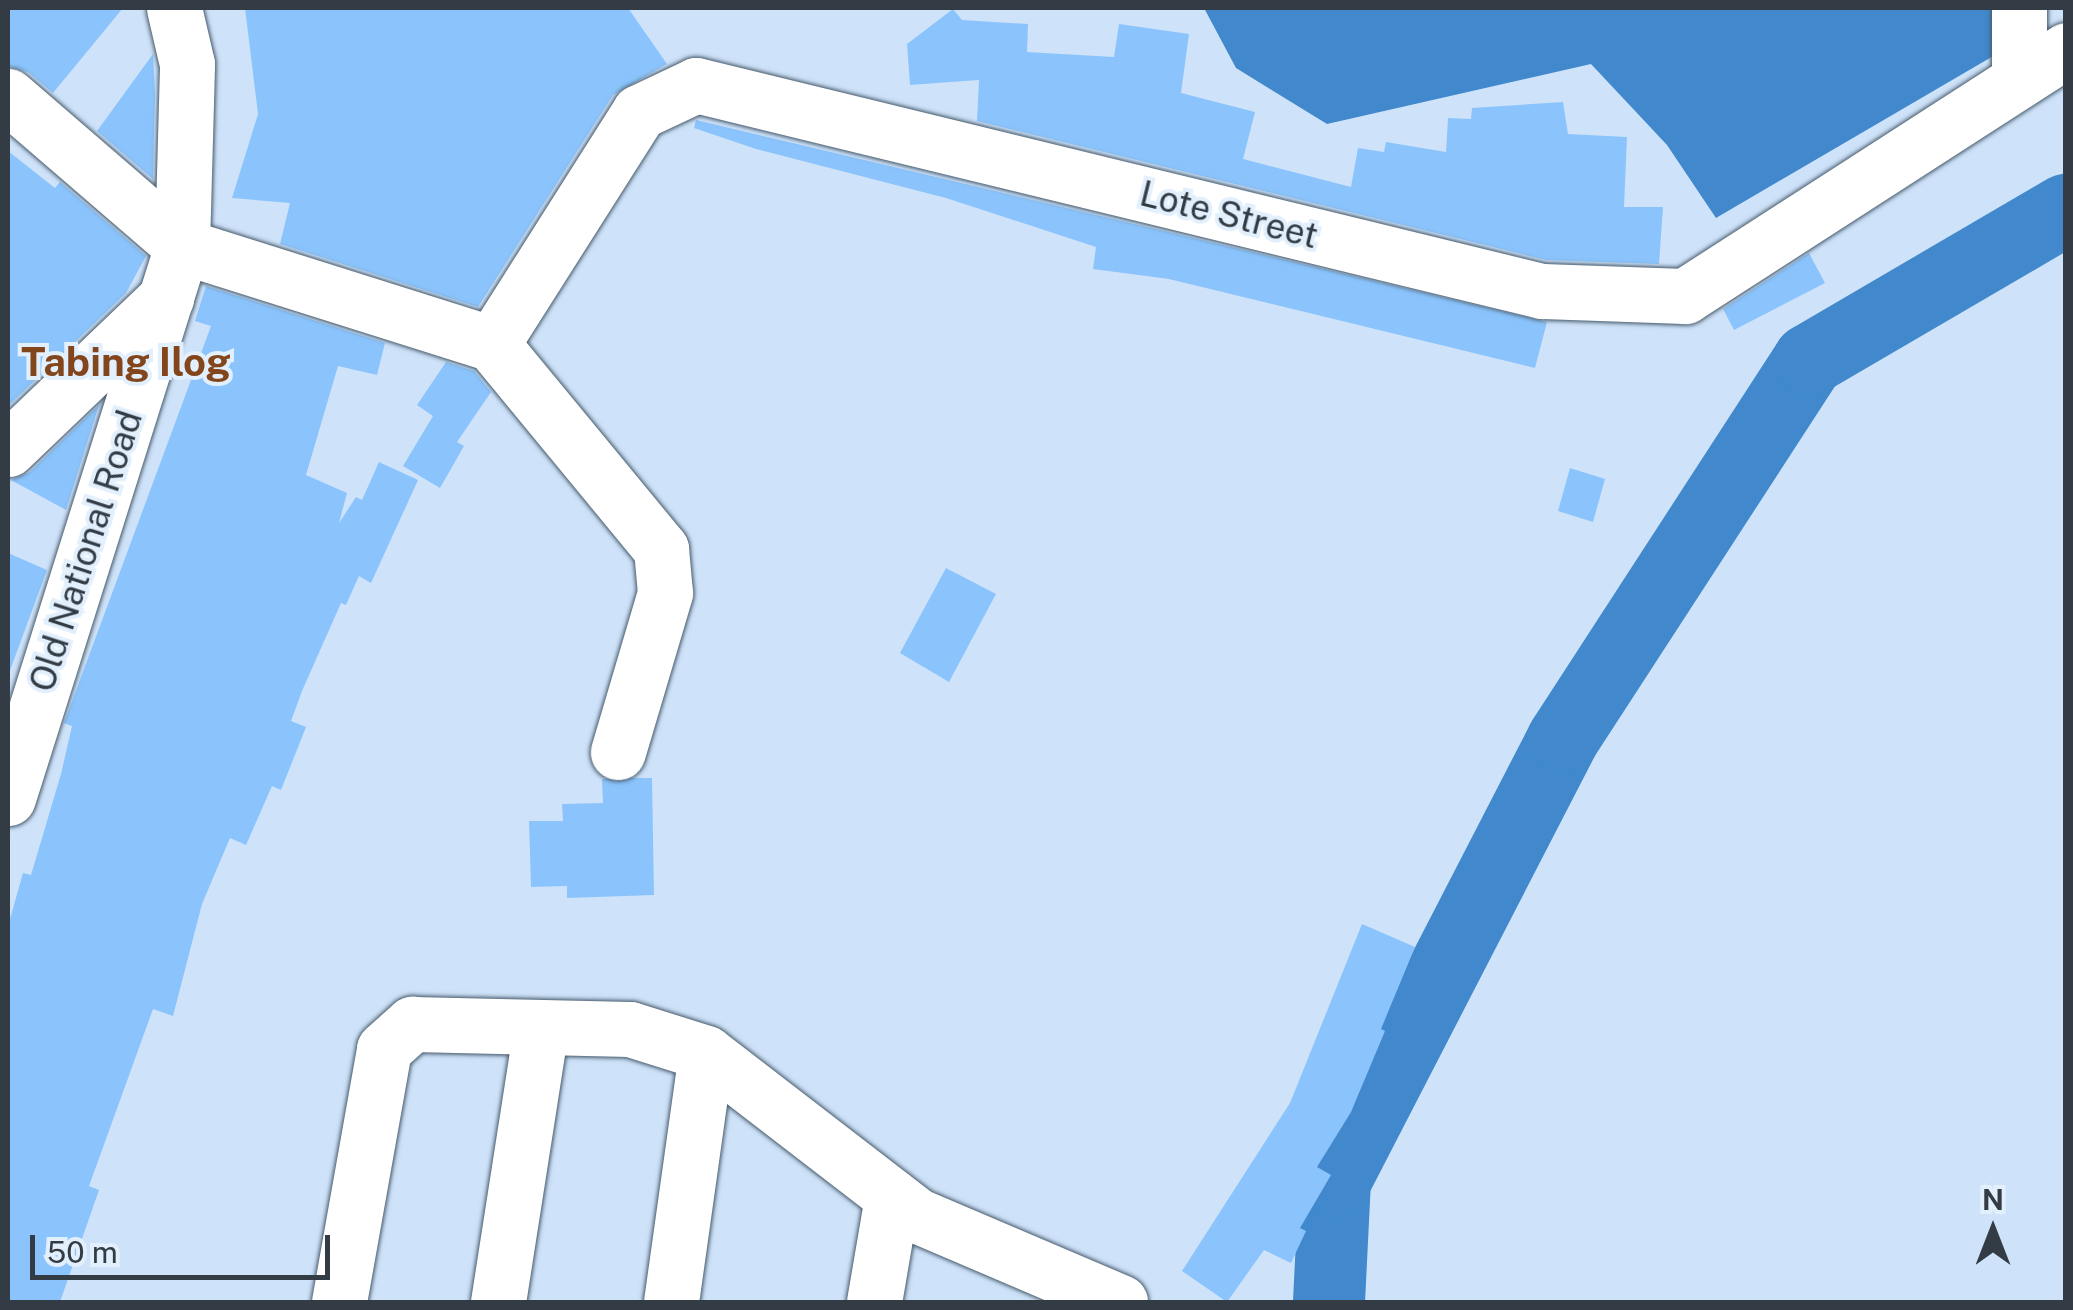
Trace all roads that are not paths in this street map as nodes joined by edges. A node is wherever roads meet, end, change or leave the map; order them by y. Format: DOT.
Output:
graph roads {
  1 [pos="174,8"];
  2 [pos="2019,8"];
  3 [pos="2040,63"];
  4 [pos="8,96"];
  5 [pos="182,246"];
  6 [pos="166,298"];
  7 [pos="492,344"];
  8 [pos="8,449"];
  9 [pos="618,752"];
  10 [pos="8,798"];
  11 [pos="542,1027"];
  12 [pos="706,1053"];
  13 [pos="892,1197"];
  14 [pos="340,1302"];
  15 [pos="498,1302"];
  16 [pos="671,1302"];
  17 [pos="874,1302"];
  18 [pos="1120,1302"];
  1 -- 5 [label="street, Old National Road"];
  2 -- 3 [label="street"];
  3 -- 7 [label="street, Lote Street"];
  4 -- 5 [label="street"];
  5 -- 6 [label="street, Old National Road"];
  5 -- 7 [label="street"];
  6 -- 8 [label="street"];
  6 -- 10 [label="street, Old National Road"];
  7 -- 9 [label="street"];
  11 -- 12 [label="street"];
  11 -- 14 [label="street"];
  11 -- 15 [label="street"];
  12 -- 13 [label="street"];
  12 -- 16 [label="street"];
  13 -- 17 [label="street"];
  13 -- 18 [label="street"];
}
